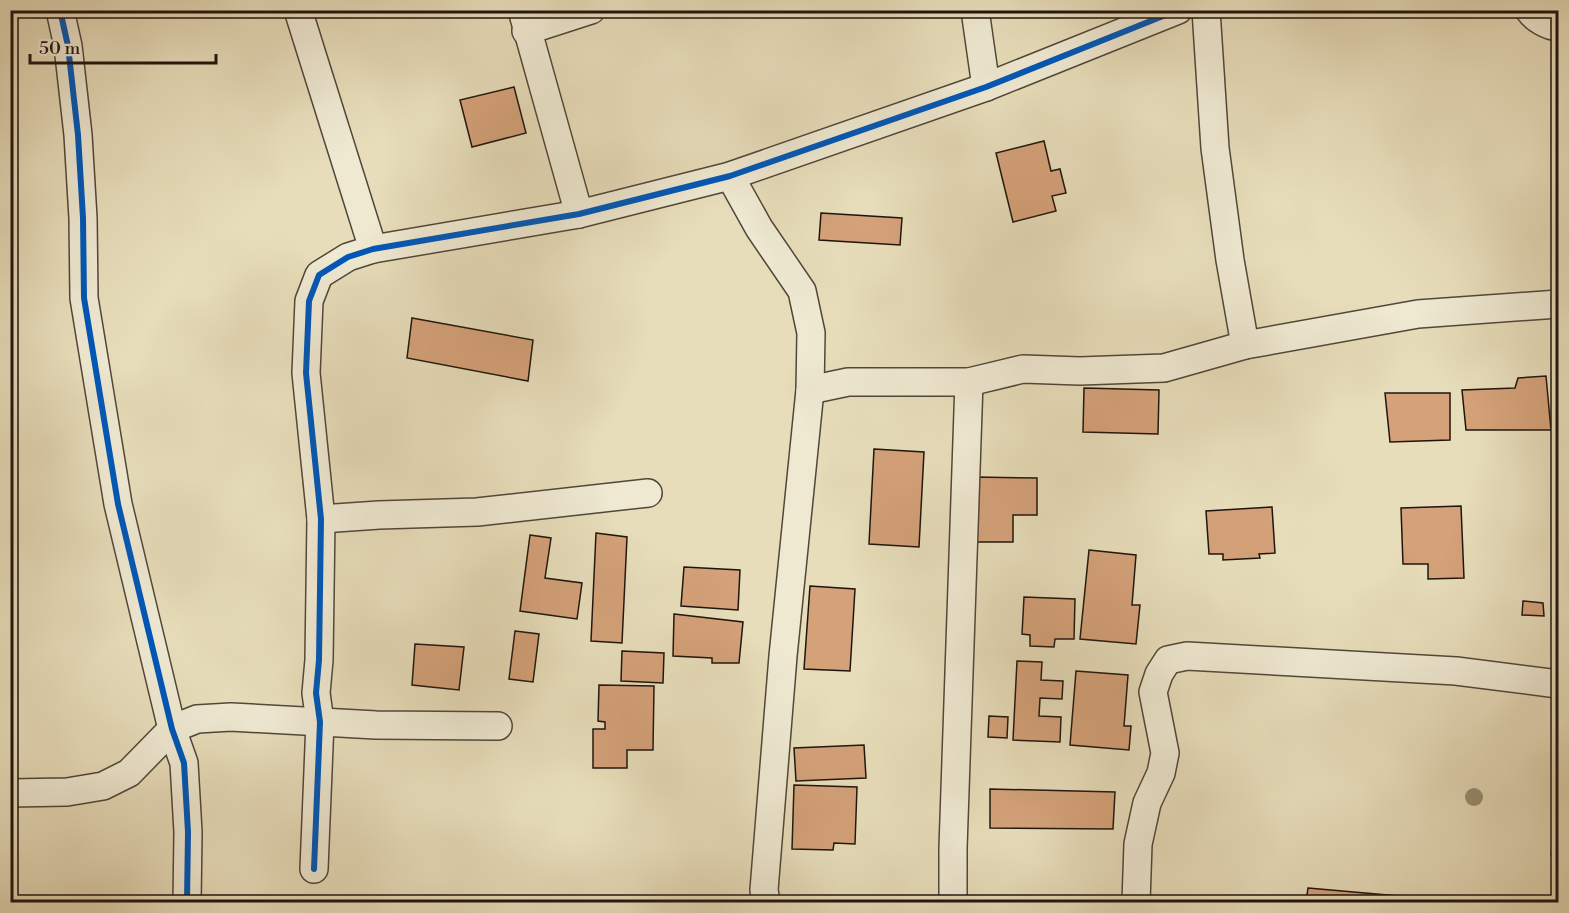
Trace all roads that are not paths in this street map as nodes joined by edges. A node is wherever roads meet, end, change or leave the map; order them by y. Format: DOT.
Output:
graph roads {
  1 [pos="60,10"];
  2 [pos="298,10"];
  3 [pos="591,10"];
  4 [pos="975,10"];
  5 [pos="1178,10"];
  6 [pos="1206,10"];
  7 [pos="1529,10"];
  8 [pos="524,21"];
  9 [pos="1558,27"];
  10 [pos="986,87"];
  11 [pos="730,176"];
  12 [pos="579,214"];
  13 [pos="373,249"];
  14 [pos="1558,304"];
  15 [pos="1245,345"];
  16 [pos="969,382"];
  17 [pos="810,390"];
  18 [pos="648,493"];
  19 [pos="321,519"];
  20 [pos="1558,684"];
  21 [pos="320,722"];
  22 [pos="498,726"];
  23 [pos="172,729"];
  24 [pos="10,793"];
  25 [pos="314,869"];
  26 [pos="187,903"];
  27 [pos="766,903"];
  28 [pos="953,903"];
  29 [pos="1136,903"];
  1 -- 23 [label="street"];
  2 -- 13 [label="street"];
  3 -- 8 [label="street"];
  4 -- 10 [label="street"];
  5 -- 10 [label="street"];
  6 -- 15 [label="street"];
  7 -- 9 [label="street"];
  8 -- 12 [label="street"];
  10 -- 11 [label="street"];
  11 -- 12 [label="street"];
  11 -- 17 [label="street"];
  12 -- 13 [label="street"];
  13 -- 19 [label="street"];
  14 -- 15 [label="street"];
  15 -- 16 [label="street"];
  16 -- 17 [label="street"];
  16 -- 28 [label="street"];
  17 -- 27 [label="street"];
  18 -- 19 [label="street"];
  19 -- 21 [label="street"];
  20 -- 29 [label="street"];
  21 -- 22 [label="street"];
  21 -- 23 [label="street"];
  21 -- 25 [label="street"];
  23 -- 24 [label="street"];
  23 -- 26 [label="street"];
}
